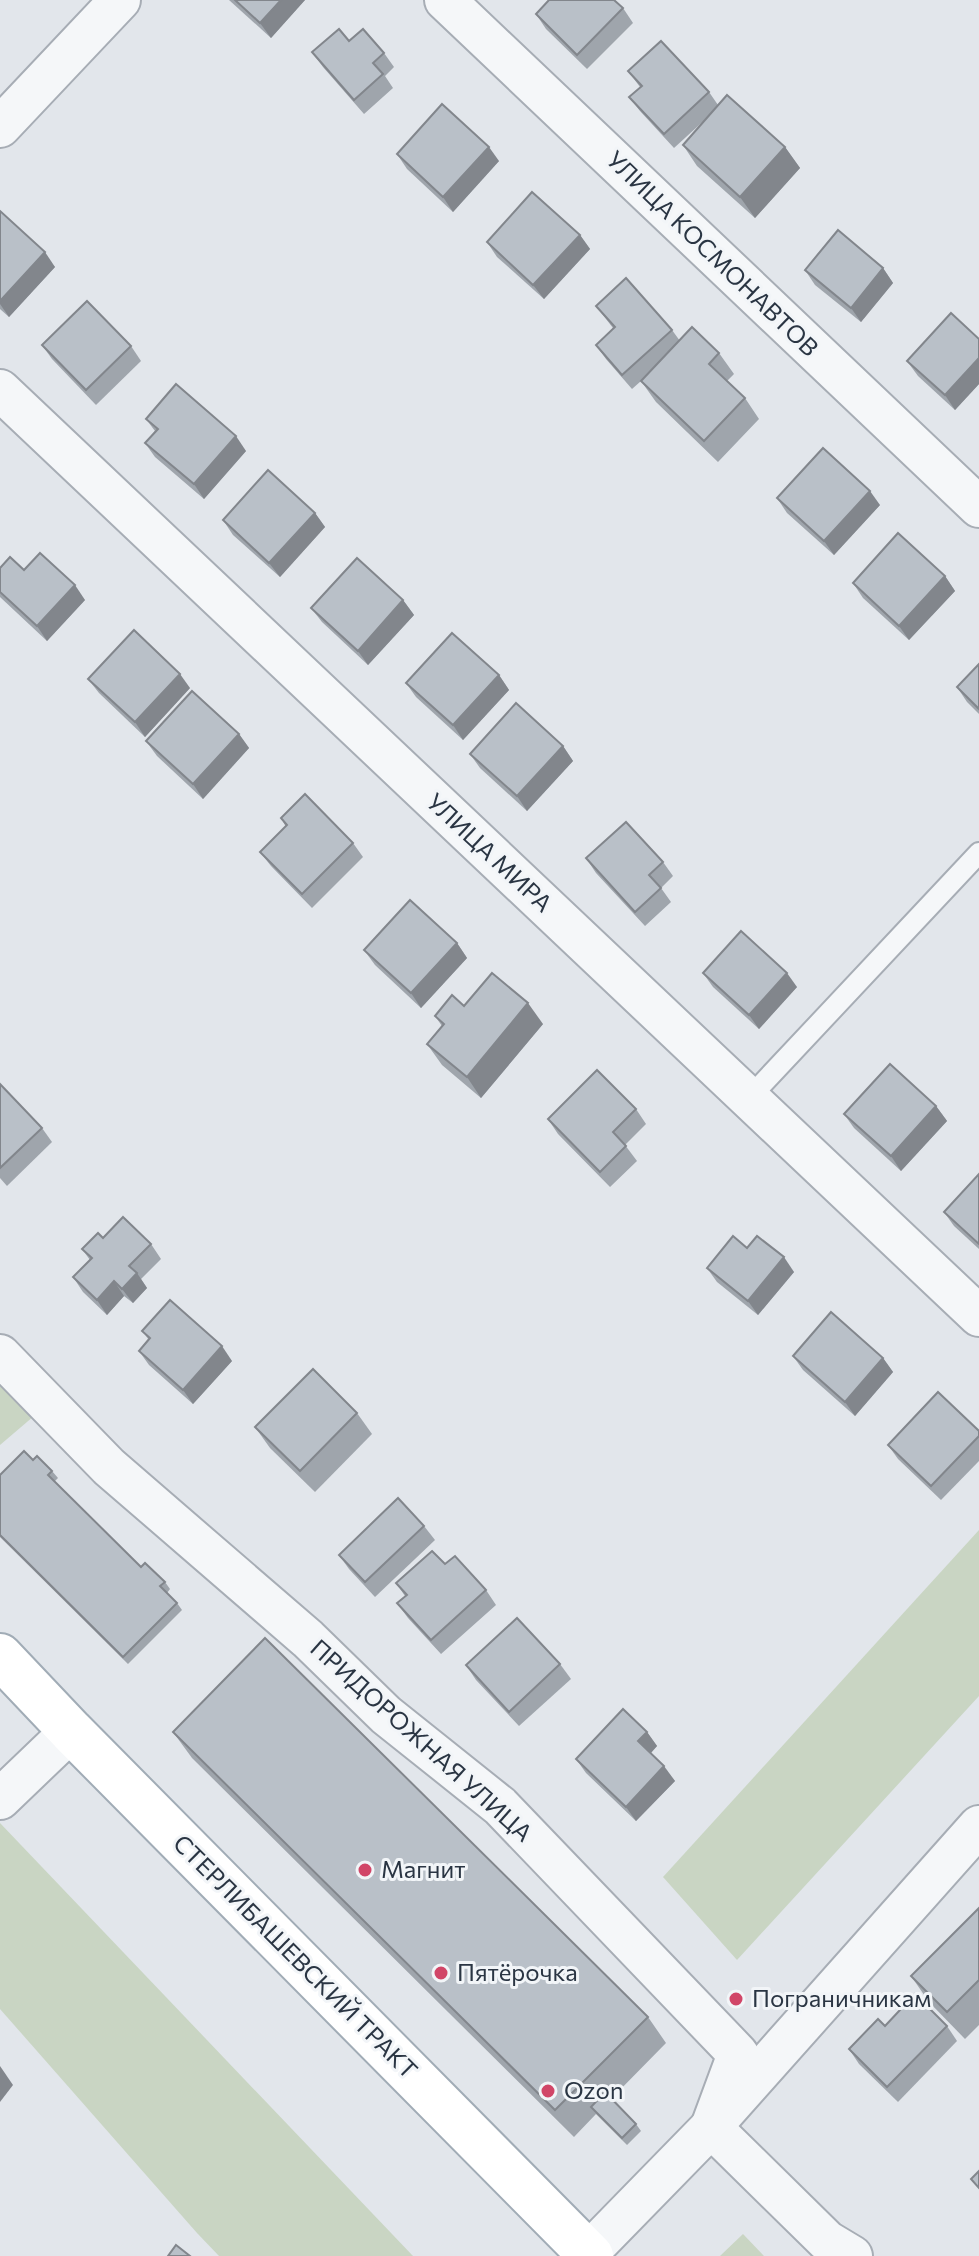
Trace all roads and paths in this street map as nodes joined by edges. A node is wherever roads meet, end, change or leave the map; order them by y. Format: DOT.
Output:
graph roads {
  1 [pos="120,0"];
  2 [pos="445,0"];
  3 [pos="0,127"];
  4 [pos="0,390"];
  5 [pos="979,507"];
  6 [pos="979,853"];
  7 [pos="749,1098"];
  8 [pos="979,1316"];
  9 [pos="0,1355"];
  10 [pos="0,1656"];
  11 [pos="71,1731"];
  12 [pos="0,1799"];
  13 [pos="979,1826"];
  14 [pos="711,2127"];
  15 [pos="589,2254"];
  16 [pos="852,2256"];
  1 -- 3 [label="street"];
  2 -- 5 [label="street, УЛИЦА КОСМОНАВТОВ"];
  4 -- 7 [label="street, УЛИЦА МИРА"];
  6 -- 7 [label="lane"];
  7 -- 8 [label="street, УЛИЦА МИРА"];
  9 -- 14 [label="street, ПРИДОРОЖНАЯ УЛИЦА"];
  10 -- 11 [label="main road, СТЕРЛИБАШЕВСКИЙ ТРАКТ"];
  11 -- 12 [label="street"];
  11 -- 15 [label="main road, СТЕРЛИБАШЕВСКИЙ ТРАКТ"];
  13 -- 14 [label="street"];
  14 -- 15 [label="street"];
  14 -- 16 [label="street"];
}
